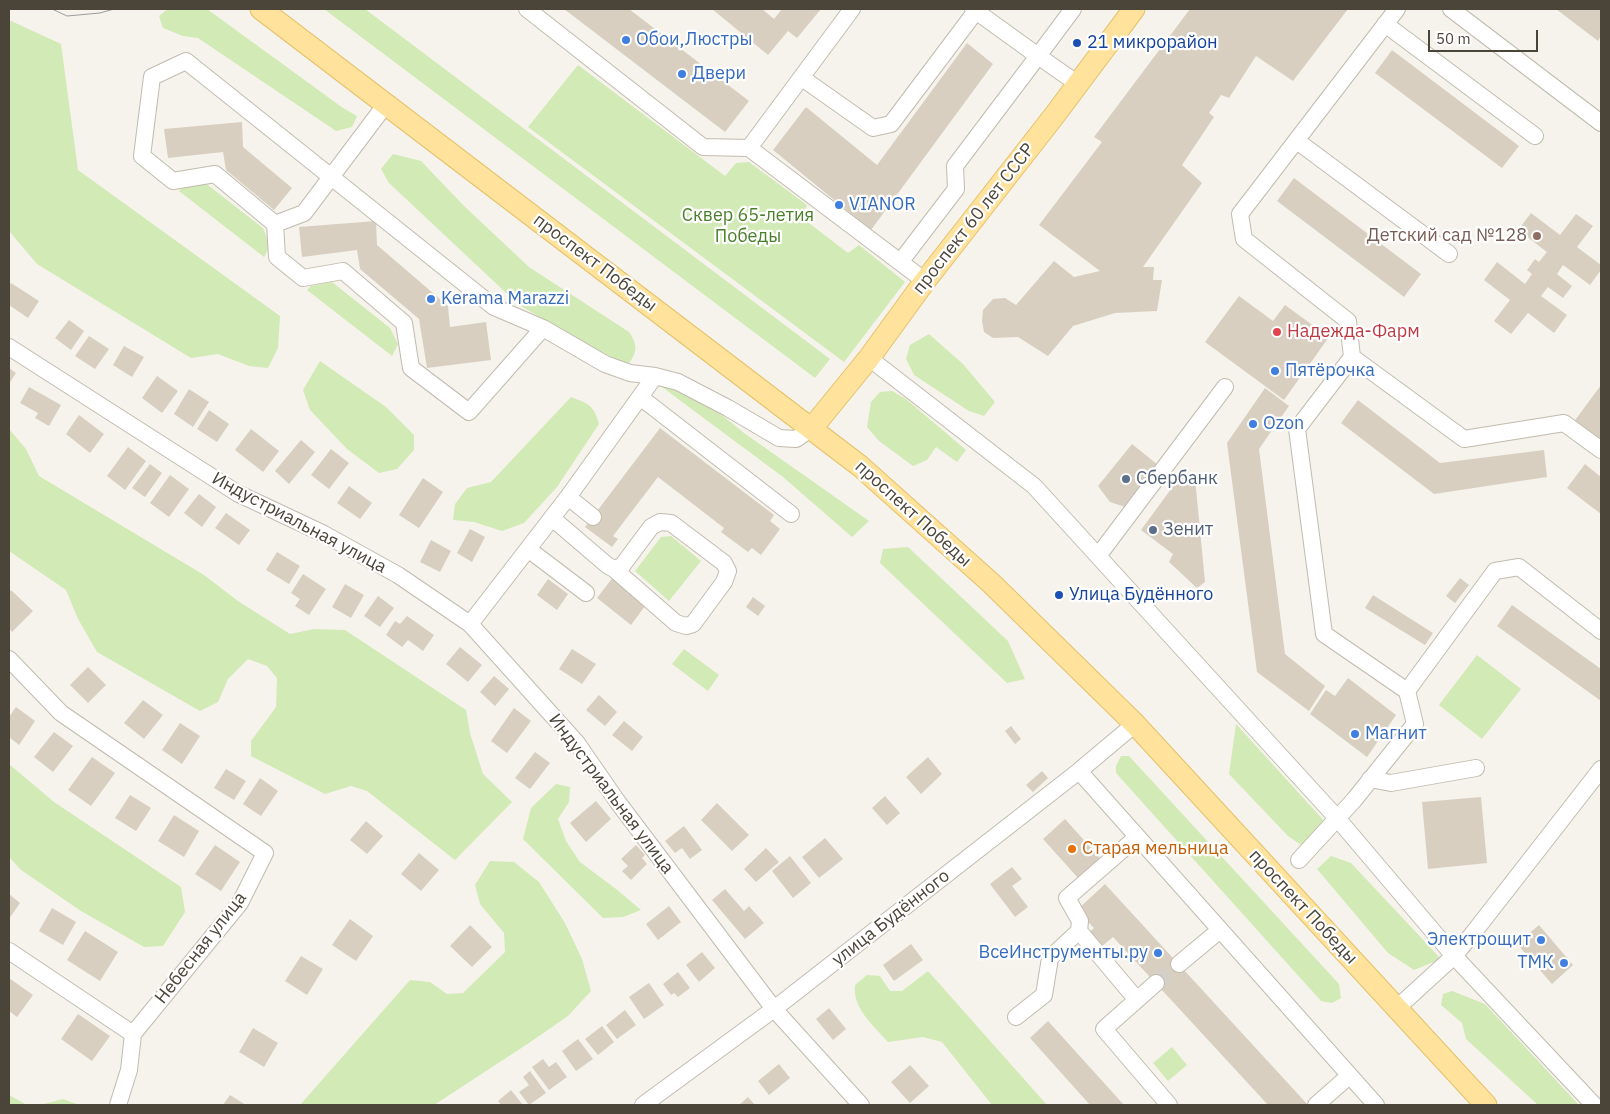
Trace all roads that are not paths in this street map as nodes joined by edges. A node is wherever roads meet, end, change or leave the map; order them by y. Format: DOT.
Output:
graph roads {
  1 [pos="262,9"];
  2 [pos="527,9"];
  3 [pos="852,9"];
  4 [pos="1073,9"];
  5 [pos="1134,9"];
  6 [pos="1397,9"];
  7 [pos="1451,9"];
  8 [pos="974,10"];
  9 [pos="1385,24"];
  10 [pos="1038,56"];
  11 [pos="802,78"];
  12 [pos="1078,84"];
  13 [pos="386,104"];
  14 [pos="1601,123"];
  15 [pos="1535,136"];
  16 [pos="1297,140"];
  17 [pos="749,148"];
  18 [pos="332,177"];
  19 [pos="275,224"];
  20 [pos="1449,254"];
  21 [pos="901,261"];
  22 [pos="925,280"];
  23 [pos="543,328"];
  24 [pos="9,347"];
  25 [pos="1352,357"];
  26 [pos="869,358"];
  27 [pos="655,376"];
  28 [pos="1225,387"];
  29 [pos="640,397"];
  30 [pos="812,428"];
  31 [pos="1601,450"];
  32 [pos="568,497"];
  33 [pos="791,514"];
  34 [pos="593,517"];
  35 [pos="552,518"];
  36 [pos="528,549"];
  37 [pos="1098,556"];
  38 [pos="614,569"];
  39 [pos="586,594"];
  40 [pos="470,624"];
  41 [pos="1601,631"];
  42 [pos="9,659"];
  43 [pos="1407,691"];
  44 [pos="1134,724"];
  45 [pos="1476,768"];
  46 [pos="1601,769"];
  47 [pos="1079,770"];
  48 [pos="1370,779"];
  49 [pos="1337,818"];
  50 [pos="1138,837"];
  51 [pos="1299,860"];
  52 [pos="1220,930"];
  53 [pos="1079,931"];
  54 [pos="9,951"];
  55 [pos="1454,956"];
  56 [pos="1179,964"];
  57 [pos="1156,983"];
  58 [pos="1138,1000"];
  59 [pos="1397,1008"];
  60 [pos="774,1009"];
  61 [pos="1016,1016"];
  62 [pos="133,1034"];
  63 [pos="1349,1076"];
  64 [pos="118,1105"];
  65 [pos="643,1105"];
  66 [pos="861,1105"];
  67 [pos="1169,1105"];
  68 [pos="1316,1105"];
  69 [pos="1376,1105"];
  70 [pos="1486,1105"];
  71 [pos="1594,1105"];
  1 -- 13 [label="main road, проспект Победы"];
  2 -- 17 [label="street"];
  3 -- 11 [label="street"];
  4 -- 10 [label="street"];
  5 -- 12 [label="main road, проспект 60 лет СССР"];
  6 -- 9 [label="street"];
  7 -- 14 [label="street"];
  8 -- 10 [label="street"];
  8 -- 11 [label="street"];
  9 -- 15 [label="street"];
  9 -- 16 [label="street"];
  10 -- 12 [label="street"];
  10 -- 21 [label="street"];
  11 -- 17 [label="street"];
  12 -- 22 [label="main road, проспект 60 лет СССР"];
  13 -- 18 [label="street"];
  13 -- 30 [label="main road, проспект Победы"];
  16 -- 20 [label="street"];
  16 -- 25 [label="street"];
  17 -- 21 [label="street"];
  18 -- 19 [label="street"];
  18 -- 19 [label="street"];
  18 -- 23 [label="street"];
  19 -- 23 [label="street"];
  21 -- 22 [label="street"];
  22 -- 26 [label="main road, проспект 60 лет СССР"];
  23 -- 27 [label="street"];
  24 -- 40 [label="street, Индустриальная улица"];
  25 -- 31 [label="street"];
  25 -- 43 [label="street"];
  26 -- 30 [label="main road, проспект 60 лет СССР"];
  26 -- 37 [label="street"];
  27 -- 29 [label="street"];
  27 -- 30 [label="street"];
  28 -- 37 [label="street"];
  29 -- 32 [label="street"];
  29 -- 33 [label="street"];
  30 -- 44 [label="main road, проспект Победы"];
  32 -- 34 [label="street"];
  32 -- 35 [label="street"];
  35 -- 36 [label="street"];
  35 -- 38 [label="street"];
  36 -- 39 [label="street"];
  36 -- 40 [label="street"];
  37 -- 49 [label="street"];
  38 -- 38 [label="street"];
  40 -- 60 [label="street, Индустриальная улица"];
  41 -- 43 [label="street"];
  42 -- 62 [label="street, Небесная улица"];
  43 -- 48 [label="street"];
  44 -- 47 [label="street, улица Будённого"];
  44 -- 59 [label="main road, проспект Победы"];
  45 -- 48 [label="street"];
  46 -- 55 [label="street"];
  47 -- 50 [label="street"];
  47 -- 60 [label="street, улица Будённого"];
  48 -- 49 [label="street"];
  49 -- 51 [label="street"];
  49 -- 55 [label="street"];
  50 -- 52 [label="street"];
  50 -- 53 [label="street"];
  52 -- 56 [label="street"];
  52 -- 63 [label="street"];
  53 -- 58 [label="street"];
  53 -- 61 [label="street"];
  54 -- 62 [label="street"];
  55 -- 59 [label="street"];
  55 -- 71 [label="street"];
  57 -- 58 [label="street"];
  58 -- 67 [label="street"];
  59 -- 70 [label="main road, проспект Победы"];
  60 -- 65 [label="street, улица Будённого"];
  60 -- 66 [label="street, Индустриальная улица"];
  62 -- 64 [label="street"];
  63 -- 68 [label="street"];
  63 -- 69 [label="street"];
}
